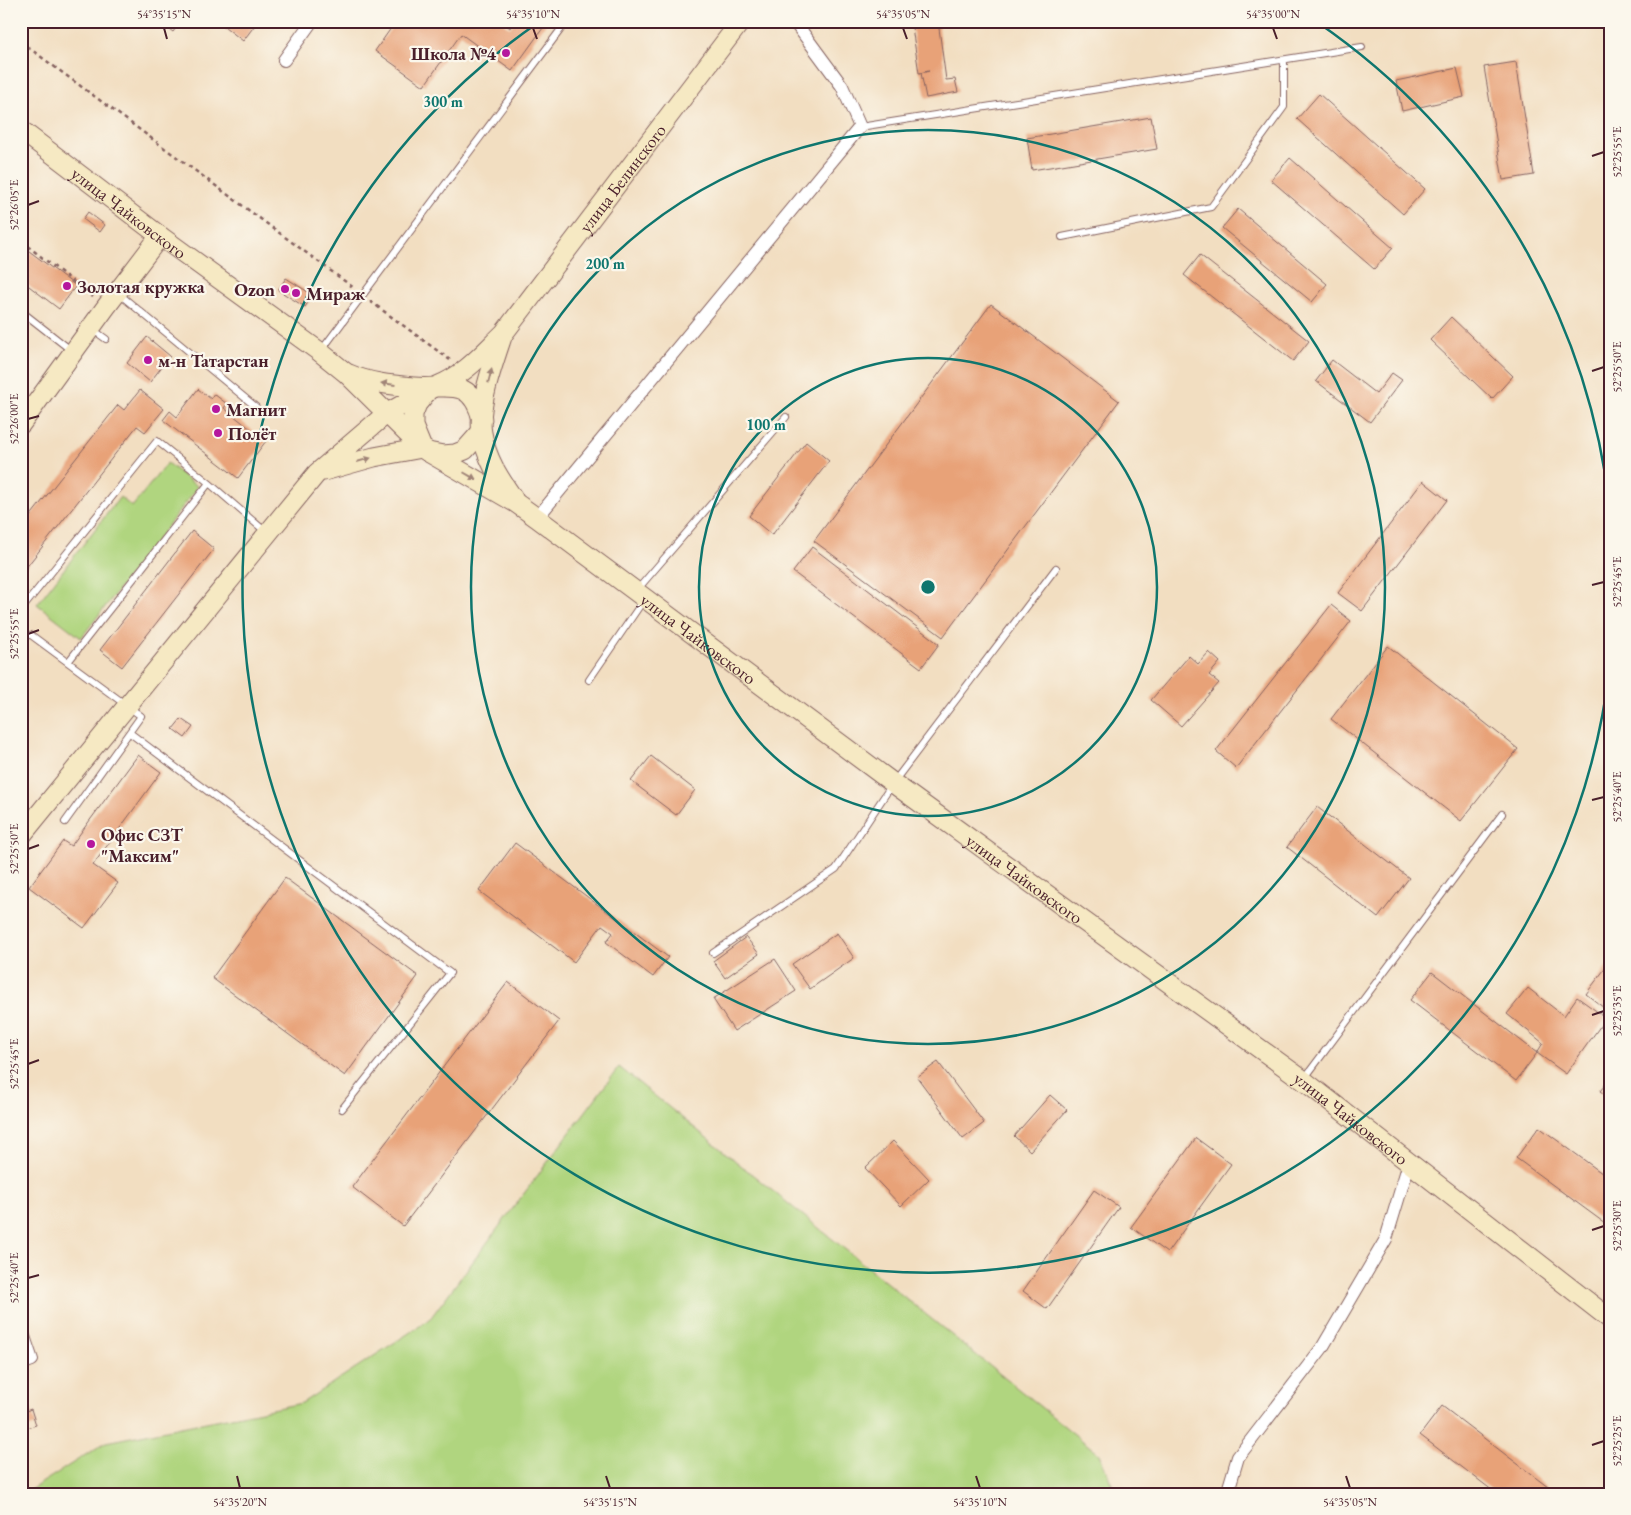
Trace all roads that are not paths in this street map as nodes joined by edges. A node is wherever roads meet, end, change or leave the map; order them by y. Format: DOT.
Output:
graph roads {
  1 [pos="312,21"];
  2 [pos="567,21"];
  3 [pos="740,21"];
  4 [pos="794,21"];
  5 [pos="1362,47"];
  6 [pos="284,60"];
  7 [pos="1284,60"];
  8 [pos="860,127"];
  9 [pos="21,130"];
  10 [pos="160,236"];
  11 [pos="1062,237"];
  12 [pos="117,292"];
  13 [pos="21,311"];
  14 [pos="504,333"];
  15 [pos="73,352"];
  16 [pos="320,352"];
  17 [pos="346,373"];
  18 [pos="435,387"];
  19 [pos="256,407"];
  20 [pos="386,414"];
  21 [pos="786,417"];
  22 [pos="21,424"];
  23 [pos="481,426"];
  24 [pos="425,450"];
  25 [pos="317,473"];
  26 [pos="209,483"];
  27 [pos="516,503"];
  28 [pos="537,518"];
  29 [pos="268,534"];
  30 [pos="1056,568"];
  31 [pos="641,594"];
  32 [pos="21,610"];
  33 [pos="21,635"];
  34 [pos="68,662"];
  35 [pos="589,680"];
  36 [pos="128,706"];
  37 [pos="130,733"];
  38 [pos="893,783"];
  39 [pos="1502,814"];
  40 [pos="65,822"];
  41 [pos="21,836"];
  42 [pos="713,953"];
  43 [pos="1303,1080"];
  44 [pos="342,1109"];
  45 [pos="1409,1163"];
  46 [pos="1610,1319"];
  47 [pos="21,1328"];
  48 [pos="25,1364"];
  49 [pos="1227,1494"];
  1 -- 6 [label="street"];
  2 -- 16 [label="lane"];
  3 -- 14 [label="main road, улица Белинского"];
  4 -- 8 [label="street"];
  5 -- 7 [label="lane"];
  7 -- 8 [label="lane"];
  7 -- 11 [label="lane"];
  8 -- 28 [label="street"];
  9 -- 10 [label="main road, улица Чайковского"];
  10 -- 12 [label="main road"];
  10 -- 16 [label="main road, улица Чайковского"];
  12 -- 15 [label="main road"];
  12 -- 19 [label="lane"];
  13 -- 15 [label="lane"];
  14 -- 18 [label="main road"];
  23 -- 14 [label="main road, one-way"];
  15 -- 22 [label="main road"];
  16 -- 17 [label="main road, улица Чайковского"];
  18 -- 17 [label="main road, one-way"];
  17 -- 20 [label="main road, улица Чайковского"];
  18 -- 20 [label="main road"];
  18 -- 23 [label="main road"];
  18 -- 24 [label="main road"];
  20 -- 24 [label="main road, улица Чайковского"];
  20 -- 25 [label="main road"];
  21 -- 31 [label="lane"];
  23 -- 24 [label="main road"];
  23 -- 27 [label="main road"];
  25 -- 24 [label="main road, one-way"];
  24 -- 27 [label="main road, улица Чайковского, one-way"];
  25 -- 29 [label="main road"];
  26 -- 29 [label="lane"];
  26 -- 32 [label="lane"];
  26 -- 34 [label="lane"];
  27 -- 28 [label="main road, улица Чайковского"];
  28 -- 31 [label="main road, улица Чайковского"];
  29 -- 36 [label="main road"];
  30 -- 38 [label="lane"];
  31 -- 35 [label="lane"];
  31 -- 38 [label="main road, улица Чайковского"];
  33 -- 34 [label="lane"];
  34 -- 36 [label="lane"];
  36 -- 37 [label="lane"];
  36 -- 41 [label="main road"];
  37 -- 40 [label="lane"];
  37 -- 44 [label="lane"];
  38 -- 42 [label="lane"];
  38 -- 43 [label="main road, улица Чайковского"];
  39 -- 43 [label="lane"];
  43 -- 45 [label="main road, улица Чайковского"];
  45 -- 46 [label="main road, улица Чайковского"];
  45 -- 49 [label="street"];
  47 -- 48 [label="street"];
}
